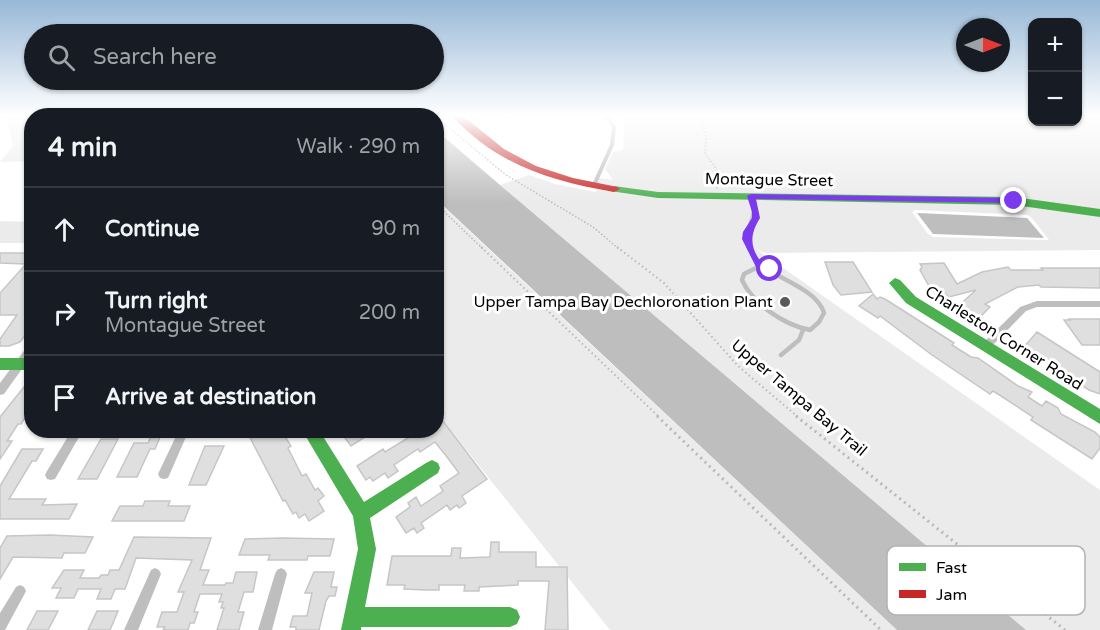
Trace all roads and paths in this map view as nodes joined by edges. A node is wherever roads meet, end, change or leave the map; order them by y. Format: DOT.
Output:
graph roads {
  1 [pos="470,144"];
  2 [pos="494,144"];
  3 [pos="612,144"];
  4 [pos="706,144"];
  5 [pos="594,185"];
  6 [pos="717,189"];
  7 [pos="751,196"];
  8 [pos="444,212"];
  9 [pos="1100,213"];
  10 [pos="760,266"];
  11 [pos="895,283"];
  12 [pos="1100,304"];
  13 [pos="803,330"];
  14 [pos="986,346"];
  15 [pos="781,355"];
  16 [pos="0,364"];
  17 [pos="24,364"];
  18 [pos="24,365"];
  19 [pos="0,391"];
  20 [pos="1100,417"];
  21 [pos="73,438"];
  22 [pos="180,438"];
  23 [pos="315,438"];
  24 [pos="432,468"];
  25 [pos="164,474"];
  26 [pos="51,476"];
  27 [pos="361,514"];
  28 [pos="961,546"];
  29 [pos="155,574"];
  30 [pos="281,574"];
  31 [pos="20,591"];
  32 [pos="1046,615"];
  33 [pos="510,617"];
  34 [pos="353,623"];
  35 [pos="0,626"];
  36 [pos="131,630"];
  37 [pos="265,630"];
  38 [pos="881,630"];
  39 [pos="1065,630"];
  1 -- 28 [label="path, Upper Tampa Bay Trail"];
  2 -- 5 [label="street, Montague Street"];
  3 -- 5 [label="lane"];
  4 -- 6 [label="path"];
  5 -- 7 [label="street, Montague Street"];
  7 -- 9 [label="street, Montague Street"];
  7 -- 10 [label="lane"];
  8 -- 38 [label="path"];
  10 -- 13 [label="lane"];
  10 -- 13 [label="lane"];
  11 -- 14 [label="street, Charleston Corner Road"];
  12 -- 14 [label="street"];
  13 -- 15 [label="lane"];
  14 -- 20 [label="street, Charleston Corner Road"];
  16 -- 17 [label="street"];
  18 -- 19 [label="street"];
  21 -- 26 [label="street"];
  22 -- 25 [label="street"];
  23 -- 27 [label="street"];
  24 -- 27 [label="street"];
  27 -- 34 [label="street"];
  29 -- 36 [label="street"];
  30 -- 37 [label="street"];
  31 -- 35 [label="street"];
  32 -- 39 [label="path, Upper Tampa Bay Trail"];
  33 -- 34 [label="street"];
}
